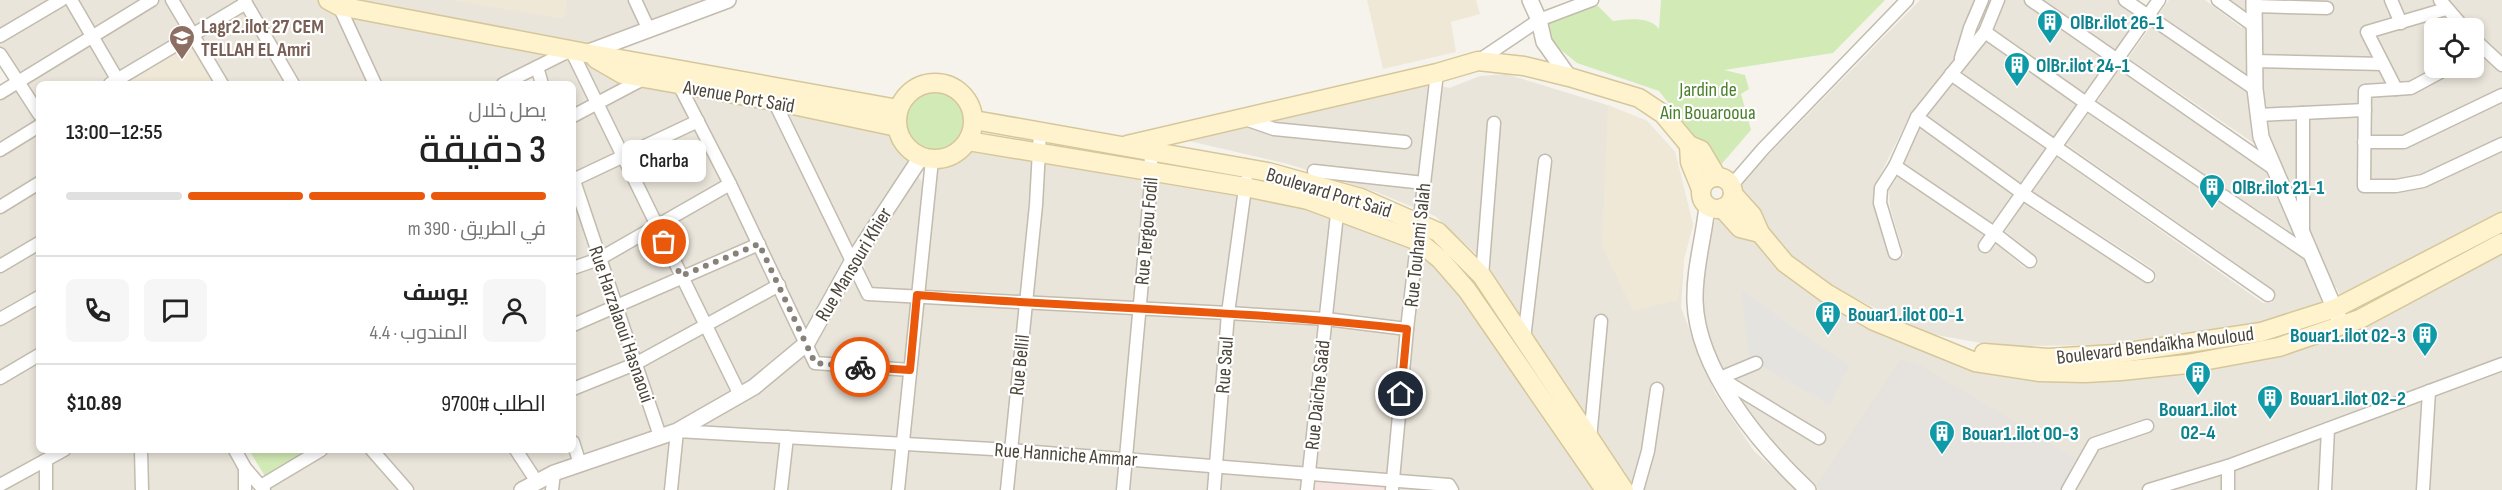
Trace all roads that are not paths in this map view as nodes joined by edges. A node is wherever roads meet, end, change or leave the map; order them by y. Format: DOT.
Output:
graph roads {
  1 [pos="61,0"];
  2 [pos="71,0"];
  3 [pos="152,0"];
  4 [pos="172,0"];
  5 [pos="634,0"];
  6 [pos="1530,0"];
  7 [pos="1592,0"];
  8 [pos="1908,0"];
  9 [pos="1982,0"];
  10 [pos="1998,0"];
  11 [pos="2031,0"];
  12 [pos="2125,0"];
  13 [pos="2159,0"];
  14 [pos="2218,0"];
  15 [pos="2391,0"];
  16 [pos="245,1"];
  17 [pos="724,1"];
  18 [pos="334,3"];
  19 [pos="2254,3"];
  20 [pos="2443,4"];
  21 [pos="2327,8"];
  22 [pos="2148,16"];
  23 [pos="2455,18"];
  24 [pos="1539,20"];
  25 [pos="2401,23"];
  26 [pos="2254,27"];
  27 [pos="649,30"];
  28 [pos="1985,32"];
  29 [pos="193,34"];
  30 [pos="0,36"];
  31 [pos="91,37"];
  32 [pos="579,52"];
  33 [pos="2484,52"];
  34 [pos="0,54"];
  35 [pos="2117,58"];
  36 [pos="1478,61"];
  37 [pos="2254,61"];
  38 [pos="2383,64"];
  39 [pos="2502,65"];
  40 [pos="537,67"];
  41 [pos="1955,70"];
  42 [pos="1437,73"];
  43 [pos="676,76"];
  44 [pos="1569,76"];
  45 [pos="645,78"];
  46 [pos="2430,78"];
  47 [pos="114,81"];
  48 [pos="117,81"];
  49 [pos="220,81"];
  50 [pos="291,81"];
  51 [pos="373,81"];
  52 [pos="509,81"];
  53 [pos="541,81"];
  54 [pos="18,82"];
  55 [pos="2255,89"];
  56 [pos="2396,89"];
  57 [pos="0,93"];
  58 [pos="771,93"];
  59 [pos="2502,95"];
  60 [pos="2086,103"];
  61 [pos="596,104"];
  62 [pos="36,109"];
  63 [pos="2365,110"];
  64 [pos="2303,113"];
  65 [pos="576,114"];
  66 [pos="2258,115"];
  67 [pos="1917,117"];
  68 [pos="898,118"];
  69 [pos="1241,118"];
  70 [pos="974,120"];
  71 [pos="698,121"];
  72 [pos="1494,123"];
  73 [pos="36,128"];
  74 [pos="1040,132"];
  75 [pos="968,141"];
  76 [pos="1405,142"];
  77 [pos="2364,142"];
  78 [pos="2502,144"];
  79 [pos="1119,146"];
  80 [pos="2055,147"];
  81 [pos="0,150"];
  82 [pos="1150,152"];
  83 [pos="1039,153"];
  84 [pos="926,158"];
  85 [pos="622,159"];
  86 [pos="1545,161"];
  87 [pos="1895,166"];
  88 [pos="2273,168"];
  89 [pos="1314,171"];
  90 [pos="1152,172"];
  91 [pos="1246,178"];
  92 [pos="576,179"];
  93 [pos="1424,183"];
  94 [pos="730,184"];
  95 [pos="36,185"];
  96 [pos="576,189"];
  97 [pos="1719,193"];
  98 [pos="2022,193"];
  99 [pos="1338,201"];
  100 [pos="0,207"];
  101 [pos="2502,222"];
  102 [pos="655,225"];
  103 [pos="1419,232"];
  104 [pos="1994,233"];
  105 [pos="2303,233"];
  106 [pos="2502,243"];
  107 [pos="759,244"];
  108 [pos="36,245"];
  109 [pos="1985,246"];
  110 [pos="1895,253"];
  111 [pos="2313,256"];
  112 [pos="599,259"];
  113 [pos="2030,261"];
  114 [pos="852,262"];
  115 [pos="0,266"];
  116 [pos="576,267"];
  117 [pos="681,276"];
  118 [pos="1482,276"];
  119 [pos="2148,276"];
  120 [pos="779,285"];
  121 [pos="917,295"];
  122 [pos="2268,295"];
  123 [pos="36,299"];
  124 [pos="1026,303"];
  125 [pos="616,306"];
  126 [pos="1139,308"];
  127 [pos="2336,308"];
  128 [pos="1228,313"];
  129 [pos="0,319"];
  130 [pos="1326,319"];
  131 [pos="1601,321"];
  132 [pos="576,325"];
  133 [pos="705,326"];
  134 [pos="2341,327"];
  135 [pos="1407,329"];
  136 [pos="1524,339"];
  137 [pos="807,343"];
  138 [pos="1934,347"];
  139 [pos="36,357"];
  140 [pos="1756,363"];
  141 [pos="635,364"];
  142 [pos="2502,364"];
  143 [pos="910,370"];
  144 [pos="0,378"];
  145 [pos="1720,378"];
  146 [pos="576,388"];
  147 [pos="1657,389"];
  148 [pos="2429,391"];
  149 [pos="740,395"];
  150 [pos="2147,426"];
  151 [pos="2328,429"];
  152 [pos="677,430"];
  153 [pos="660,436"];
  154 [pos="786,437"];
  155 [pos="1590,438"];
  156 [pos="1819,438"];
  157 [pos="903,444"];
  158 [pos="1010,450"];
  159 [pos="576,451"];
  160 [pos="59,453"];
  161 [pos="141,453"];
  162 [pos="238,453"];
  163 [pos="316,453"];
  164 [pos="375,453"];
  165 [pos="518,453"];
  166 [pos="1126,459"];
  167 [pos="45,462"];
  168 [pos="580,464"];
  169 [pos="1217,466"];
  170 [pos="1590,466"];
  171 [pos="2228,466"];
  172 [pos="245,468"];
  173 [pos="554,473"];
  174 [pos="1309,473"];
  175 [pos="537,482"];
  176 [pos="0,485"];
  177 [pos="1392,485"];
  178 [pos="262,488"];
  179 [pos="46,490"];
  180 [pos="142,490"];
  181 [pos="245,490"];
  182 [pos="407,490"];
  183 [pos="522,490"];
  184 [pos="552,490"];
  185 [pos="671,490"];
  186 [pos="782,490"];
  187 [pos="898,490"];
  188 [pos="1007,490"];
  189 [pos="1123,490"];
  190 [pos="1214,490"];
  191 [pos="1307,490"];
  192 [pos="1452,490"];
  193 [pos="1605,490"];
  194 [pos="1624,490"];
  195 [pos="1637,490"];
  196 [pos="1808,490"];
  197 [pos="2068,490"];
  198 [pos="2149,490"];
  199 [pos="2228,490"];
  200 [pos="2325,490"];
  201 [pos="2423,490"];
  1 -- 30 [label="street"];
  2 -- 31 [label="street"];
  3 -- 31 [label="street"];
  4 -- 29 [label="street"];
  5 -- 27 [label="street"];
  6 -- 24 [label="street"];
  7 -- 24 [label="street"];
  8 -- 97 [label="street"];
  9 -- 41 [label="street"];
  10 -- 28 [label="street"];
  11 -- 35 [label="street"];
  12 -- 22 [label="street"];
  13 -- 22 [label="street"];
  14 -- 26 [label="street"];
  15 -- 25 [label="street"];
  16 -- 29 [label="street"];
  16 -- 50 [label="street"];
  17 -- 27 [label="street"];
  18 -- 32 [label="main road, Avenue Port Saïd"];
  18 -- 51 [label="street"];
  19 -- 21 [label="street"];
  19 -- 26 [label="street"];
  20 -- 23 [label="street"];
  20 -- 25 [label="street"];
  22 -- 35 [label="street"];
  22 -- 55 [label="street"];
  24 -- 36 [label="street"];
  24 -- 44 [label="street"];
  25 -- 38 [label="street"];
  26 -- 37 [label="street"];
  27 -- 32 [label="street"];
  28 -- 41 [label="street"];
  28 -- 60 [label="street"];
  29 -- 48 [label="street"];
  29 -- 49 [label="street"];
  31 -- 47 [label="street"];
  31 -- 54 [label="street"];
  32 -- 40 [label="street"];
  32 -- 43 [label="main road, Avenue Port Saïd"];
  32 -- 45 [label="main road, Avenue Port Saïd"];
  32 -- 61 [label="street"];
  33 -- 39 [label="street"];
  34 -- 54 [label="street"];
  35 -- 60 [label="street"];
  35 -- 88 [label="street"];
  36 -- 42 [label="main road"];
  36 -- 44 [label="main road"];
  37 -- 38 [label="street"];
  37 -- 55 [label="street"];
  38 -- 56 [label="street"];
  40 -- 52 [label="street"];
  40 -- 53 [label="street"];
  41 -- 67 [label="street"];
  41 -- 80 [label="street"];
  42 -- 69 [label="main road"];
  42 -- 93 [label="street, Rue Touhami Salah"];
  43 -- 45 [label="main road, Avenue Port Saïd"];
  43 -- 58 [label="main road, Avenue Port Saïd"];
  43 -- 71 [label="street"];
  44 -- 97 [label="main road"];
  45 -- 61 [label="street"];
  46 -- 56 [label="street"];
  54 -- 57 [label="street"];
  54 -- 62 [label="street"];
  55 -- 66 [label="street"];
  56 -- 63 [label="street"];
  58 -- 68 [label="main road, Avenue Port Saïd"];
  58 -- 114 [label="street"];
  59 -- 77 [label="street"];
  60 -- 80 [label="street"];
  60 -- 111 [label="street"];
  61 -- 65 [label="street"];
  61 -- 85 [label="street"];
  63 -- 64 [label="street"];
  63 -- 77 [label="street"];
  64 -- 66 [label="street"];
  64 -- 105 [label="street"];
  66 -- 88 [label="street"];
  67 -- 87 [label="street"];
  67 -- 98 [label="street"];
  68 -- 70 [label="main road"];
  68 -- 84 [label="main road"];
  69 -- 76 [label="street"];
  69 -- 79 [label="main road"];
  70 -- 74 [label="main road, Boulevard Port Saïd"];
  70 -- 75 [label="main road"];
  71 -- 85 [label="street"];
  71 -- 94 [label="street"];
  72 -- 118 [label="street"];
  73 -- 81 [label="street"];
  74 -- 79 [label="main road, Boulevard Port Saïd"];
  74 -- 83 [label="street, Rue Bellil"];
  75 -- 83 [label="main road"];
  75 -- 84 [label="main road"];
  77 -- 78 [label="street"];
  79 -- 82 [label="main road, Boulevard Port Saïd"];
  80 -- 98 [label="street"];
  80 -- 122 [label="street"];
  82 -- 90 [label="street, Rue Tergou Fodil"];
  82 -- 91 [label="main road, Boulevard Port Saïd"];
  83 -- 90 [label="main road"];
  83 -- 124 [label="street, Rue Bellil"];
  84 -- 114 [label="street, Rue Mansouri Khier"];
  84 -- 121 [label="street"];
  85 -- 92 [label="street"];
  85 -- 102 [label="street"];
  86 -- 136 [label="street"];
  87 -- 104 [label="street"];
  87 -- 110 [label="street"];
  88 -- 105 [label="street"];
  89 -- 93 [label="street"];
  90 -- 91 [label="main road"];
  90 -- 126 [label="street, Rue Tergou Fodil"];
  91 -- 99 [label="main road"];
  91 -- 128 [label="street, Rue Saul"];
  93 -- 103 [label="street, Rue Touhami Salah"];
  94 -- 102 [label="street"];
  94 -- 107 [label="street"];
  95 -- 100 [label="street"];
  96 -- 112 [label="street, Rue Harzalaoui Hasnaoui"];
  97 -- 138 [label="main road"];
  97 -- 145 [label="street"];
  98 -- 104 [label="street"];
  98 -- 119 [label="street"];
  99 -- 103 [label="main road"];
  99 -- 130 [label="street, Rue Daiche Saâd"];
  101 -- 127 [label="main road, Boulevard Bendaïkha Mouloud"];
  102 -- 112 [label="street"];
  102 -- 117 [label="street"];
  103 -- 118 [label="main road"];
  103 -- 135 [label="street, Rue Touhami Salah"];
  103 -- 170 [label="main road"];
  104 -- 109 [label="street"];
  104 -- 113 [label="street"];
  105 -- 111 [label="street"];
  106 -- 134 [label="main road"];
  107 -- 117 [label="street"];
  107 -- 120 [label="street"];
  108 -- 115 [label="street"];
  111 -- 127 [label="street"];
  112 -- 116 [label="street"];
  112 -- 125 [label="street, Rue Harzalaoui Hasnaoui"];
  114 -- 121 [label="street"];
  114 -- 137 [label="street, Rue Mansouri Khier"];
  117 -- 125 [label="street"];
  117 -- 133 [label="street"];
  118 -- 136 [label="main road"];
  120 -- 133 [label="street"];
  120 -- 137 [label="street"];
  121 -- 124 [label="street"];
  121 -- 143 [label="street"];
  123 -- 129 [label="street"];
  124 -- 126 [label="street"];
  124 -- 158 [label="street, Rue Bellil"];
  125 -- 132 [label="street"];
  125 -- 141 [label="street, Rue Harzalaoui Hasnaoui"];
  126 -- 128 [label="street"];
  126 -- 166 [label="street, Rue Tergou Fodil"];
  127 -- 134 [label="street"];
  127 -- 138 [label="main road, Boulevard Bendaïkha Mouloud"];
  128 -- 130 [label="street"];
  128 -- 169 [label="street, Rue Saul"];
  130 -- 135 [label="street"];
  130 -- 174 [label="street, Rue Daiche Saâd"];
  131 -- 155 [label="street"];
  133 -- 141 [label="street"];
  133 -- 149 [label="street"];
  134 -- 138 [label="main road"];
  135 -- 177 [label="street, Rue Touhami Salah"];
  136 -- 155 [label="main road"];
  137 -- 143 [label="street"];
  137 -- 149 [label="street, Rue Mansouri Khier"];
  139 -- 144 [label="street"];
  140 -- 145 [label="street"];
  141 -- 146 [label="street"];
  141 -- 153 [label="street, Rue Harzalaoui Hasnaoui"];
  142 -- 148 [label="street"];
  143 -- 157 [label="street"];
  145 -- 156 [label="street"];
  145 -- 196 [label="street"];
  147 -- 195 [label="street"];
  148 -- 151 [label="street"];
  148 -- 201 [label="street"];
  149 -- 152 [label="street, Rue Mansouri Khier"];
  150 -- 197 [label="street"];
  151 -- 171 [label="street"];
  151 -- 200 [label="street"];
  152 -- 153 [label="street, Rue Mansouri Khier"];
  152 -- 154 [label="street, Rue Hanniche Ammar"];
  152 -- 185 [label="street"];
  153 -- 168 [label="street, Rue Mansouri Khier"];
  154 -- 157 [label="street, Rue Hanniche Ammar"];
  154 -- 186 [label="street"];
  155 -- 170 [label="street"];
  155 -- 194 [label="main road"];
  157 -- 158 [label="street, Rue Hanniche Ammar"];
  157 -- 187 [label="street"];
  158 -- 166 [label="street, Rue Hanniche Ammar"];
  158 -- 188 [label="street, Rue Bellil"];
  159 -- 168 [label="street"];
  160 -- 167 [label="street"];
  161 -- 180 [label="street"];
  162 -- 172 [label="street"];
  163 -- 178 [label="street"];
  164 -- 182 [label="street"];
  165 -- 175 [label="street"];
  166 -- 169 [label="street, Rue Hanniche Ammar"];
  166 -- 189 [label="street, Rue Tergou Fodil"];
  167 -- 176 [label="street"];
  167 -- 179 [label="street"];
  168 -- 173 [label="street, Rue Mansouri Khier"];
  169 -- 174 [label="street, Rue Hanniche Ammar"];
  169 -- 190 [label="street, Rue Saul"];
  170 -- 193 [label="main road"];
  171 -- 198 [label="street"];
  171 -- 199 [label="street"];
  172 -- 178 [label="street"];
  172 -- 181 [label="street"];
  173 -- 175 [label="street, Rue Mansouri Khier"];
  173 -- 184 [label="street"];
  174 -- 177 [label="street, Rue Hanniche Ammar"];
  174 -- 191 [label="street, Rue Daiche Saâd"];
  175 -- 183 [label="street, Rue Mansouri Khier"];
  177 -- 192 [label="street, Rue Hanniche Ammar"];
}
